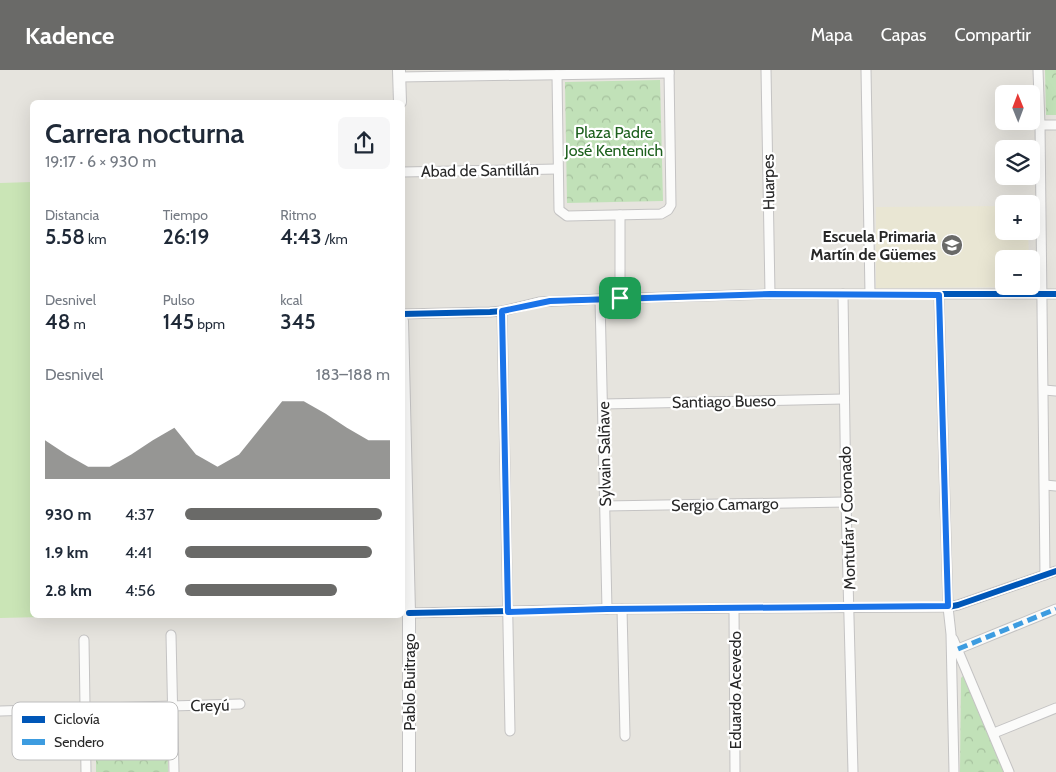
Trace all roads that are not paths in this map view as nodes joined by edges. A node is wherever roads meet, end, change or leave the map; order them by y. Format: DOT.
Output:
graph roads {
  1 [pos="766,70"];
  2 [pos="866,70"];
  3 [pos="1038,70"];
  4 [pos="669,71"];
  5 [pos="399,74"];
  6 [pos="557,75"];
  7 [pos="1039,85"];
  8 [pos="400,100"];
  9 [pos="1040,125"];
  10 [pos="1056,125"];
  11 [pos="558,169"];
  12 [pos="405,172"];
  13 [pos="620,215"];
  14 [pos="1041,293"];
  15 [pos="770,294"];
  16 [pos="843,294"];
  17 [pos="870,294"];
  18 [pos="1056,294"];
  19 [pos="939,295"];
  20 [pos="620,298"];
  21 [pos="600,299"];
  22 [pos="502,311"];
  23 [pos="405,314"];
  24 [pos="1044,390"];
  25 [pos="1056,390"];
  26 [pos="844,399"];
  27 [pos="603,404"];
  28 [pos="405,446"];
  29 [pos="1045,485"];
  30 [pos="1056,486"];
  31 [pos="846,502"];
  32 [pos="604,506"];
  33 [pos="1056,571"];
  34 [pos="1045,575"];
  35 [pos="948,606"];
  36 [pos="850,607"];
  37 [pos="607,609"];
  38 [pos="622,609"];
  39 [pos="734,609"];
  40 [pos="1056,609"];
  41 [pos="508,612"];
  42 [pos="409,613"];
  43 [pos="951,634"];
  44 [pos="171,635"];
  45 [pos="84,640"];
  46 [pos="958,649"];
  47 [pos="85,702"];
  48 [pos="173,702"];
  49 [pos="240,704"];
  50 [pos="178,706"];
  51 [pos="1056,708"];
  52 [pos="510,730"];
  53 [pos="994,733"];
  54 [pos="625,736"];
  55 [pos="409,772"];
  56 [pos="735,772"];
  57 [pos="853,772"];
  58 [pos="954,772"];
  59 [pos="1009,772"];
  1 -- 15 [label="street, Huarpes"];
  2 -- 17 [label="street"];
  3 -- 7 [label="street"];
  4 -- 6 [label="street"];
  4 -- 13 [label="street"];
  5 -- 6 [label="street"];
  5 -- 8 [label="main road"];
  6 -- 11 [label="street"];
  9 -- 10 [label="street"];
  9 -- 14 [label="street"];
  11 -- 12 [label="street, Abad de Santillán"];
  11 -- 13 [label="street"];
  13 -- 20 [label="street"];
  14 -- 18 [label="street"];
  14 -- 19 [label="street"];
  14 -- 24 [label="street"];
  15 -- 16 [label="street"];
  15 -- 20 [label="street"];
  16 -- 17 [label="street"];
  16 -- 26 [label="street, Montufar y Coronado"];
  17 -- 19 [label="street"];
  19 -- 35 [label="street"];
  20 -- 21 [label="street"];
  21 -- 22 [label="street"];
  21 -- 27 [label="street, Sylvain Salñave"];
  22 -- 23 [label="street"];
  22 -- 41 [label="street"];
  24 -- 25 [label="street"];
  24 -- 29 [label="street"];
  26 -- 27 [label="street, Santiago Bueso"];
  26 -- 31 [label="street, Montufar y Coronado"];
  27 -- 32 [label="street, Sylvain Salñave"];
  28 -- 42 [label="main road, Pablo Buitrago"];
  29 -- 30 [label="street"];
  29 -- 34 [label="street"];
  31 -- 32 [label="street, Sergio Camargo"];
  31 -- 36 [label="street, Montufar y Coronado"];
  32 -- 37 [label="street, Sylvain Salñave"];
  33 -- 34 [label="street"];
  34 -- 35 [label="street"];
  35 -- 36 [label="street"];
  35 -- 43 [label="street"];
  36 -- 39 [label="street"];
  36 -- 57 [label="street, Montufar y Coronado"];
  37 -- 38 [label="street"];
  37 -- 41 [label="street"];
  38 -- 39 [label="street"];
  38 -- 54 [label="street"];
  39 -- 56 [label="street, Eduardo Acevedo"];
  40 -- 46 [label="street"];
  41 -- 42 [label="street"];
  41 -- 52 [label="street"];
  42 -- 55 [label="main road, Pablo Buitrago"];
  43 -- 46 [label="street"];
  43 -- 58 [label="street"];
  44 -- 48 [label="street"];
  45 -- 47 [label="street"];
  46 -- 53 [label="street"];
  49 -- 50 [label="street, Creyú"];
  51 -- 53 [label="street"];
  53 -- 59 [label="street"];
}
